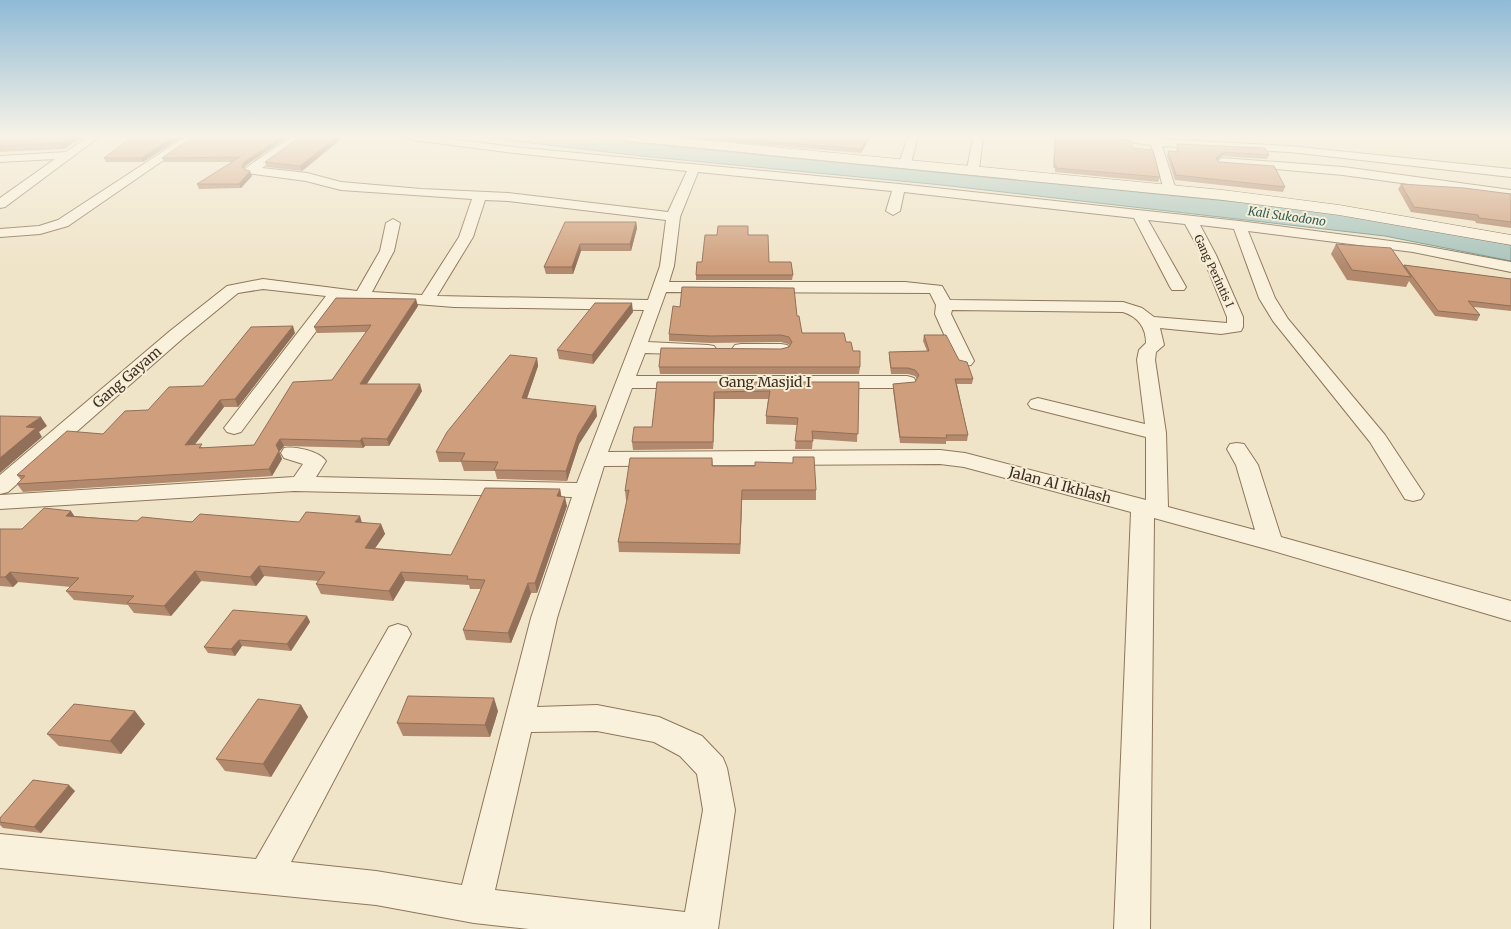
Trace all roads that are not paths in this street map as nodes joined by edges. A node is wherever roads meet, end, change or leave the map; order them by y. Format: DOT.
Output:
graph roads {
  1 [pos="33,180"];
  2 [pos="127,180"];
  3 [pos="320,180"];
  4 [pos="689,180"];
  5 [pos="821,180"];
  6 [pos="1075,180"];
  7 [pos="1167,180"];
  8 [pos="1412,180"];
  9 [pos="899,188"];
  10 [pos="1170,190"];
  11 [pos="1511,194"];
  12 [pos="479,196"];
  13 [pos="0,204"];
  14 [pos="893,211"];
  15 [pos="1139,214"];
  16 [pos="673,217"];
  17 [pos="1190,220"];
  18 [pos="394,223"];
  19 [pos="1239,225"];
  20 [pos="0,233"];
  21 [pos="1511,240"];
  22 [pos="1511,268"];
  23 [pos="1178,287"];
  24 [pos="337,292"];
  25 [pos="362,296"];
  26 [pos="657,296"];
  27 [pos="427,300"];
  28 [pos="944,305"];
  29 [pos="1150,322"];
  30 [pos="638,347"];
  31 [pos="781,349"];
  32 [pos="965,361"];
  33 [pos="624,382"];
  34 [pos="906,382"];
  35 [pos="1038,404"];
  36 [pos="234,428"];
  37 [pos="1156,433"];
  38 [pos="1237,449"];
  39 [pos="292,453"];
  40 [pos="594,459"];
  41 [pos="300,485"];
  42 [pos="0,487"];
  43 [pos="585,490"];
  44 [pos="1413,494"];
  45 [pos="0,502"];
  46 [pos="1150,509"];
  47 [pos="1271,542"];
  48 [pos="1511,611"];
  49 [pos="398,634"];
  50 [pos="519,720"];
  51 [pos="0,851"];
  52 [pos="265,876"];
  53 [pos="474,905"];
  54 [pos="683,929"];
  55 [pos="700,929"];
  56 [pos="1132,929"];
  1 -- 13 [label="street"];
  2 -- 20 [label="street"];
  3 -- 12 [label="street"];
  4 -- 16 [label="street"];
  5 -- 9 [label="street"];
  6 -- 10 [label="main road"];
  7 -- 10 [label="street"];
  8 -- 11 [label="street"];
  9 -- 14 [label="street"];
  9 -- 15 [label="street"];
  10 -- 21 [label="main road"];
  12 -- 16 [label="street"];
  12 -- 27 [label="street"];
  15 -- 17 [label="street"];
  15 -- 23 [label="street"];
  16 -- 26 [label="street"];
  17 -- 19 [label="street"];
  17 -- 29 [label="street, Gang Perintis I"];
  18 -- 25 [label="street"];
  19 -- 22 [label="street"];
  19 -- 44 [label="street"];
  24 -- 25 [label="street, Gang Gayam"];
  24 -- 36 [label="street"];
  24 -- 42 [label="street, Gang Gayam"];
  25 -- 27 [label="street, Gang Gayam"];
  26 -- 27 [label="street, Gang Gayam"];
  26 -- 28 [label="street, Gang Gayam"];
  26 -- 30 [label="street"];
  28 -- 29 [label="street"];
  28 -- 32 [label="street"];
  29 -- 37 [label="street"];
  30 -- 31 [label="street"];
  30 -- 33 [label="street"];
  33 -- 34 [label="street, Gang Masjid I"];
  33 -- 40 [label="street"];
  35 -- 37 [label="street"];
  37 -- 46 [label="street"];
  38 -- 47 [label="street"];
  39 -- 41 [label="street"];
  40 -- 43 [label="street"];
  40 -- 46 [label="street, Jalan Al Ikhlash"];
  41 -- 43 [label="street"];
  41 -- 45 [label="street"];
  43 -- 50 [label="street"];
  46 -- 47 [label="street, Jalan Al Ikhlash"];
  46 -- 56 [label="street"];
  47 -- 48 [label="street, Jalan Al Ikhlash"];
  49 -- 52 [label="street"];
  50 -- 53 [label="street"];
  50 -- 55 [label="street"];
  51 -- 52 [label="street"];
  52 -- 53 [label="street"];
  53 -- 54 [label="street"];
}
